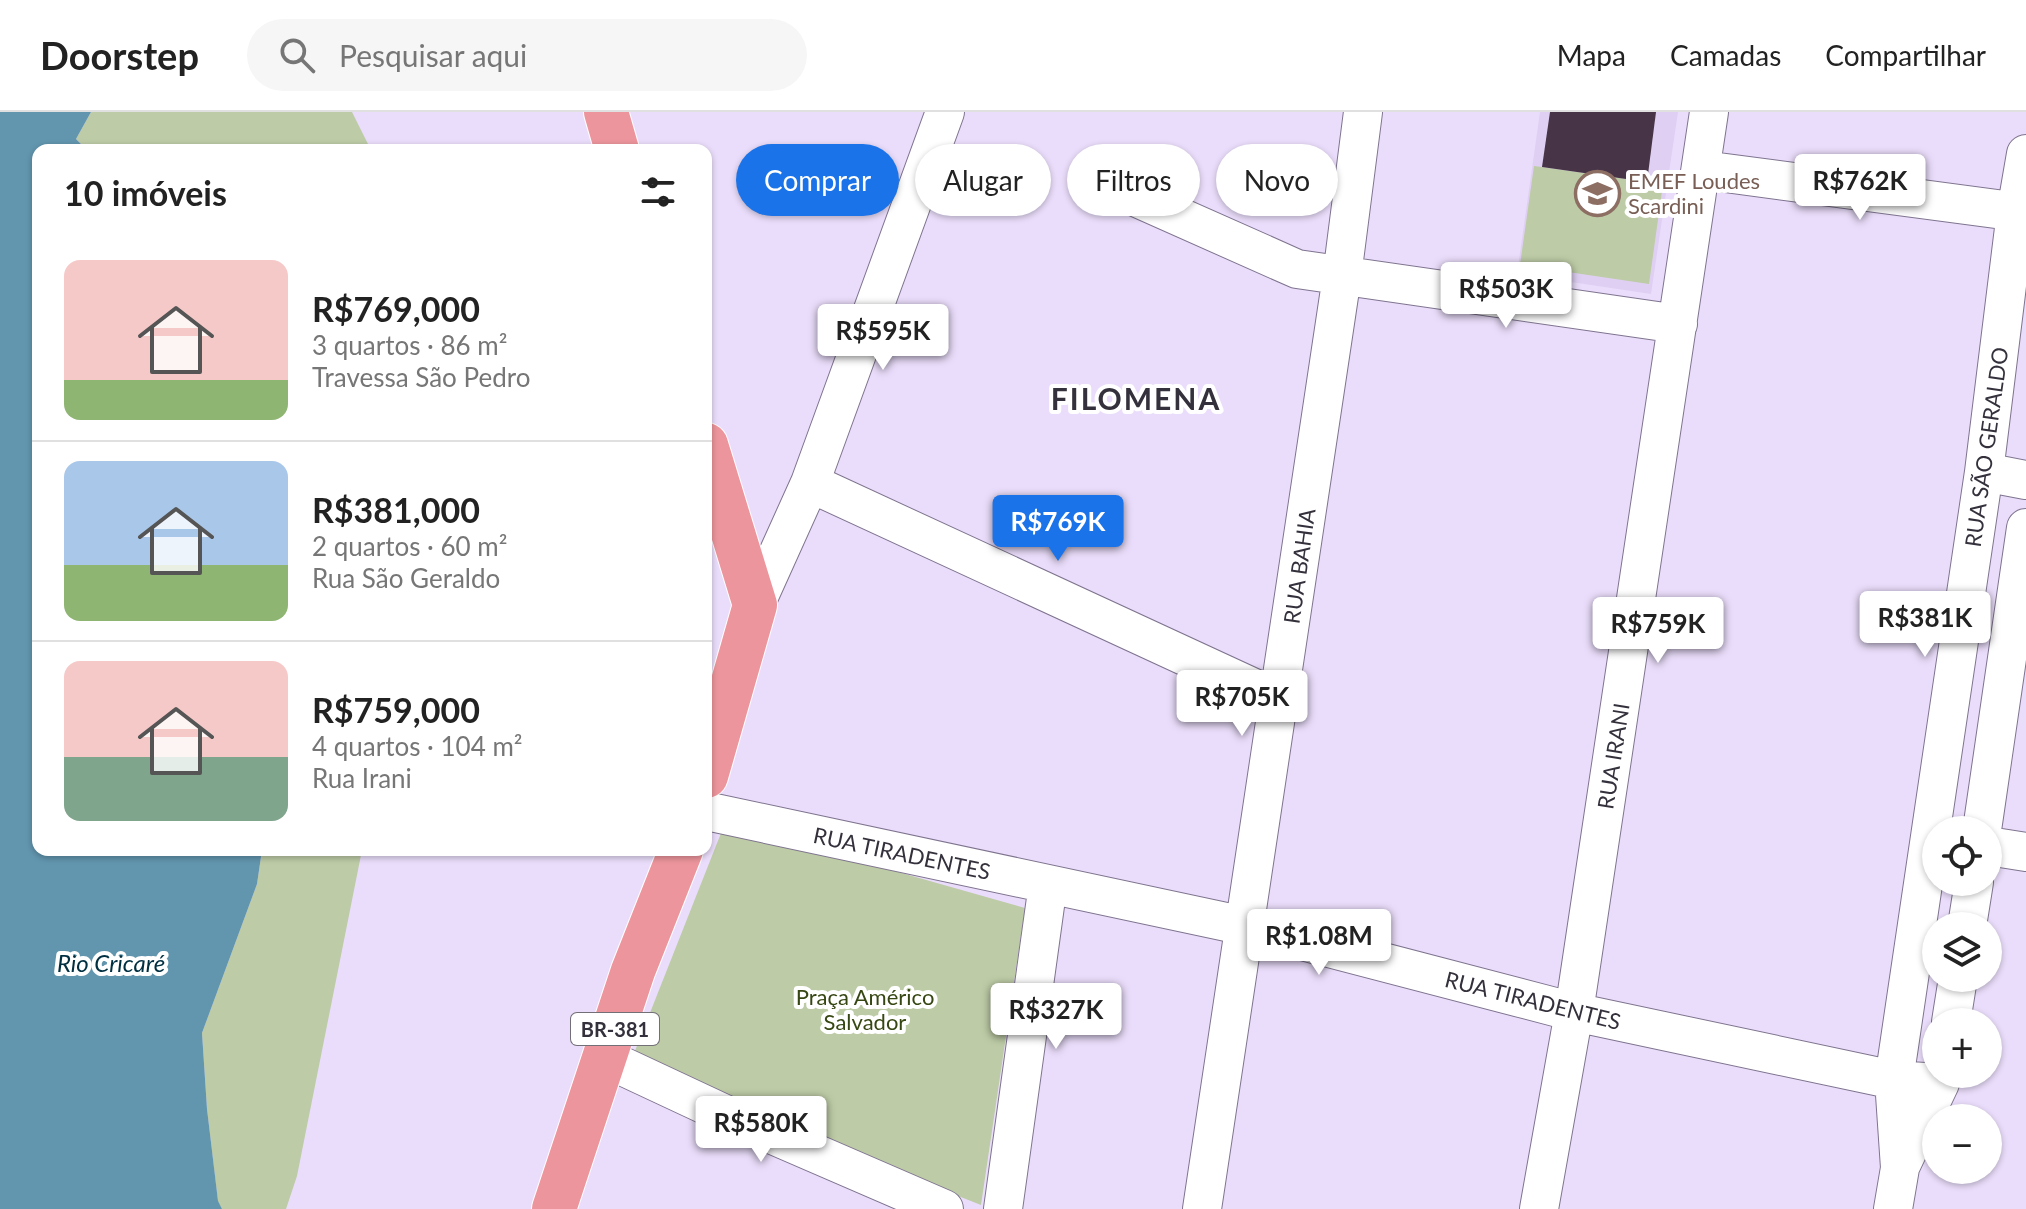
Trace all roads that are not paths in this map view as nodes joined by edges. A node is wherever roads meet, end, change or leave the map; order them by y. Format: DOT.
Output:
graph roads {
  1 [pos="606,112"];
  2 [pos="945,112"];
  3 [pos="1363,112"];
  4 [pos="1709,112"];
  5 [pos="615,144"];
  6 [pos="2026,154"];
  7 [pos="1703,170"];
  8 [pos="2021,212"];
  9 [pos="1178,216"];
  10 [pos="1342,276"];
  11 [pos="1678,324"];
  12 [pos="712,465"];
  13 [pos="1984,472"];
  14 [pos="2026,480"];
  15 [pos="810,483"];
  16 [pos="2026,528"];
  17 [pos="755,605"];
  18 [pos="1280,700"];
  19 [pos="712,755"];
  20 [pos="712,812"];
  21 [pos="1936,816"];
  22 [pos="1984,816"];
  23 [pos="2002,848"];
  24 [pos="2026,852"];
  25 [pos="679,856"];
  26 [pos="1048,884"];
  27 [pos="1924,896"];
  28 [pos="1245,926"];
  29 [pos="1574,1012"];
  30 [pos="605,1058"];
  31 [pos="1922,1079"];
  32 [pos="1894,1080"];
  33 [pos="1937,1088"];
  34 [pos="1900,1168"];
  35 [pos="554,1209"];
  36 [pos="944,1209"];
  37 [pos="1003,1209"];
  38 [pos="1202,1209"];
  39 [pos="1539,1209"];
  40 [pos="1893,1209"];
  1 -- 5 [label="main road"];
  2 -- 15 [label="street"];
  3 -- 10 [label="street, RUA BAHIA"];
  4 -- 7 [label="street, RUA IRANI"];
  6 -- 8 [label="street, RUA SÃO GERALDO"];
  7 -- 8 [label="street"];
  7 -- 11 [label="street, RUA IRANI"];
  8 -- 13 [label="street, RUA SÃO GERALDO"];
  9 -- 10 [label="street"];
  10 -- 11 [label="street"];
  10 -- 18 [label="street, RUA BAHIA"];
  11 -- 29 [label="street, RUA IRANI"];
  12 -- 17 [label="main road"];
  13 -- 14 [label="street"];
  13 -- 21 [label="street, RUA SÃO GERALDO"];
  15 -- 17 [label="street"];
  15 -- 18 [label="street"];
  16 -- 22 [label="street"];
  17 -- 19 [label="main road"];
  18 -- 28 [label="street, RUA BAHIA"];
  20 -- 26 [label="street, RUA TIRADENTES"];
  23 -- 24 [label="street"];
  25 -- 30 [label="main road, BR-381"];
  26 -- 28 [label="street, RUA TIRADENTES"];
  26 -- 37 [label="street"];
  27 -- 32 [label="street, RUA SÃO GERALDO"];
  28 -- 29 [label="street, RUA TIRADENTES"];
  28 -- 38 [label="street, RUA BAHIA"];
  29 -- 32 [label="street, RUA TIRADENTES"];
  29 -- 39 [label="street, RUA IRANI"];
  30 -- 35 [label="main road, BR-381"];
  30 -- 36 [label="street"];
  31 -- 32 [label="street, RUA TIRADENTES"];
  32 -- 34 [label="street, RUA SÃO GERALDO"];
  33 -- 34 [label="street, RUA SÃO GERALDO"];
  34 -- 40 [label="street, RUA SÃO GERALDO"];
}
